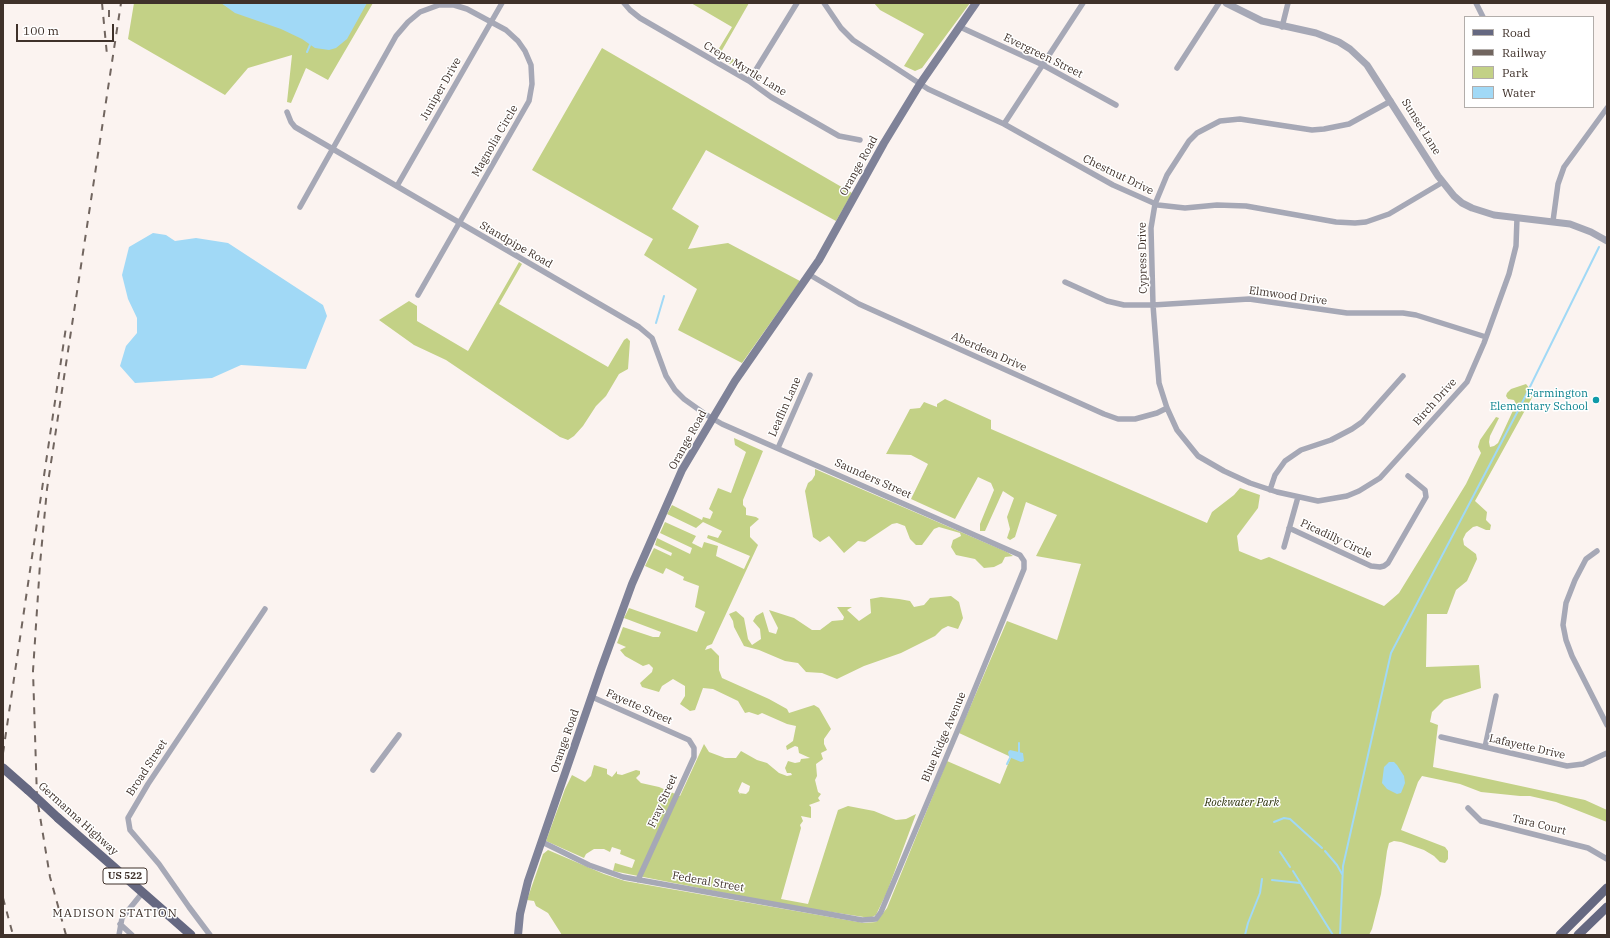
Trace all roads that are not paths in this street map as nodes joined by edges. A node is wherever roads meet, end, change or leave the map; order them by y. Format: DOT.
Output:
graph roads {
  1 [pos="502,3"];
  2 [pos="624,3"];
  3 [pos="797,3"];
  4 [pos="824,3"];
  5 [pos="976,3"];
  6 [pos="1083,3"];
  7 [pos="1219,3"];
  8 [pos="1226,3"];
  9 [pos="1288,3"];
  10 [pos="1476,3"];
  11 [pos="1482,16"];
  12 [pos="490,22"];
  13 [pos="960,27"];
  14 [pos="1282,27"];
  15 [pos="1043,65"];
  16 [pos="1177,68"];
  17 [pos="749,82"];
  18 [pos="920,84"];
  19 [pos="1391,101"];
  20 [pos="1116,105"];
  21 [pos="1607,108"];
  22 [pos="287,112"];
  23 [pos="1004,124"];
  24 [pos="860,140"];
  25 [pos="333,148"];
  26 [pos="1442,182"];
  27 [pos="397,186"];
  28 [pos="1155,204"];
  29 [pos="300,207"];
  30 [pos="1517,218"];
  31 [pos="1554,221"];
  32 [pos="459,224"];
  33 [pos="1607,241"];
  34 [pos="810,275"];
  35 [pos="1065,282"];
  36 [pos="418,294"];
  37 [pos="1153,305"];
  38 [pos="1486,337"];
  39 [pos="810,375"];
  40 [pos="1403,376"];
  41 [pos="1167,408"];
  42 [pos="712,418"];
  43 [pos="778,448"];
  44 [pos="1408,476"];
  45 [pos="1270,490"];
  46 [pos="1298,497"];
  47 [pos="1289,528"];
  48 [pos="1284,547"];
  49 [pos="1597,551"];
  50 [pos="1024,560"];
  51 [pos="265,609"];
  52 [pos="1496,696"];
  53 [pos="592,697"];
  54 [pos="1607,725"];
  55 [pos="399,735"];
  56 [pos="679,736"];
  57 [pos="1441,737"];
  58 [pos="1485,747"];
  59 [pos="1607,753"];
  60 [pos="3,768"];
  61 [pos="373,770"];
  62 [pos="1468,808"];
  63 [pos="542,842"];
  64 [pos="1607,859"];
  65 [pos="638,880"];
  66 [pos="1607,888"];
  67 [pos="142,892"];
  68 [pos="1607,907"];
  69 [pos="876,919"];
  70 [pos="120,924"];
  71 [pos="119,935"];
  72 [pos="132,935"];
  73 [pos="191,935"];
  74 [pos="210,935"];
  75 [pos="518,935"];
  76 [pos="1560,935"];
  77 [pos="1578,935"];
  1 -- 12 [label="street, Juniper Drive"];
  2 -- 17 [label="street, Crepe Myrtle Lane"];
  3 -- 17 [label="street"];
  4 -- 18 [label="street, Chestnut Drive"];
  5 -- 13 [label="main road, Orange Road"];
  6 -- 15 [label="street"];
  7 -- 16 [label="street"];
  8 -- 14 [label="street, Sunset Lane"];
  9 -- 14 [label="street"];
  10 -- 11 [label="street"];
  12 -- 25 [label="street, Magnolia Circle"];
  12 -- 27 [label="street, Juniper Drive"];
  12 -- 32 [label="street, Magnolia Circle"];
  13 -- 15 [label="street, Evergreen Street"];
  13 -- 18 [label="main road, Orange Road"];
  14 -- 19 [label="street, Sunset Lane"];
  15 -- 20 [label="street, Evergreen Street"];
  15 -- 23 [label="street"];
  17 -- 24 [label="street, Crepe Myrtle Lane"];
  18 -- 23 [label="street, Chestnut Drive"];
  18 -- 34 [label="main road, Orange Road"];
  19 -- 26 [label="street, Sunset Lane"];
  19 -- 28 [label="street, Cypress Drive"];
  21 -- 31 [label="street"];
  22 -- 25 [label="street, Standpipe Road"];
  23 -- 28 [label="street, Chestnut Drive"];
  25 -- 27 [label="street, Standpipe Road"];
  25 -- 29 [label="street, Magnolia Circle"];
  26 -- 28 [label="street, Chestnut Drive"];
  26 -- 30 [label="street, Sunset Lane"];
  27 -- 32 [label="street, Standpipe Road"];
  28 -- 37 [label="street, Cypress Drive"];
  30 -- 31 [label="street, Sunset Lane"];
  30 -- 38 [label="street, Birch Drive"];
  31 -- 33 [label="street, Sunset Lane"];
  32 -- 36 [label="street, Magnolia Circle"];
  32 -- 42 [label="street, Standpipe Road"];
  34 -- 41 [label="street, Aberdeen Drive"];
  34 -- 42 [label="main road, Orange Road"];
  35 -- 37 [label="street, Elmwood Drive"];
  37 -- 38 [label="street, Elmwood Drive"];
  37 -- 41 [label="street, Cypress Drive"];
  38 -- 46 [label="street, Birch Drive"];
  39 -- 43 [label="street, Leaflin Lane"];
  40 -- 45 [label="street"];
  41 -- 45 [label="street, Birch Drive"];
  42 -- 43 [label="street, Saunders Street"];
  42 -- 53 [label="main road, Orange Road"];
  43 -- 50 [label="street, Saunders Street"];
  44 -- 47 [label="street, Picadilly Circle"];
  45 -- 46 [label="street, Birch Drive"];
  46 -- 47 [label="street"];
  47 -- 48 [label="street"];
  49 -- 54 [label="street"];
  50 -- 69 [label="street, Blue Ridge Avenue"];
  51 -- 74 [label="street, Broad Street"];
  52 -- 58 [label="street"];
  53 -- 56 [label="street, Fayette Street"];
  53 -- 63 [label="main road, Orange Road"];
  55 -- 61 [label="street"];
  56 -- 65 [label="street, Fray Street"];
  57 -- 58 [label="street, Lafayette Drive"];
  58 -- 59 [label="street, Lafayette Drive"];
  60 -- 67 [label="main road, Germanna Highway / US 522, bridge"];
  62 -- 64 [label="street, Tara Court"];
  63 -- 65 [label="street, Federal Street"];
  63 -- 75 [label="main road, Orange Road"];
  65 -- 69 [label="street, Federal Street"];
  66 -- 76 [label="main road"];
  67 -- 70 [label="street"];
  67 -- 73 [label="main road, Germanna Highway / US 522"];
  68 -- 77 [label="main road"];
  70 -- 71 [label="street"];
  70 -- 72 [label="street"];
}
